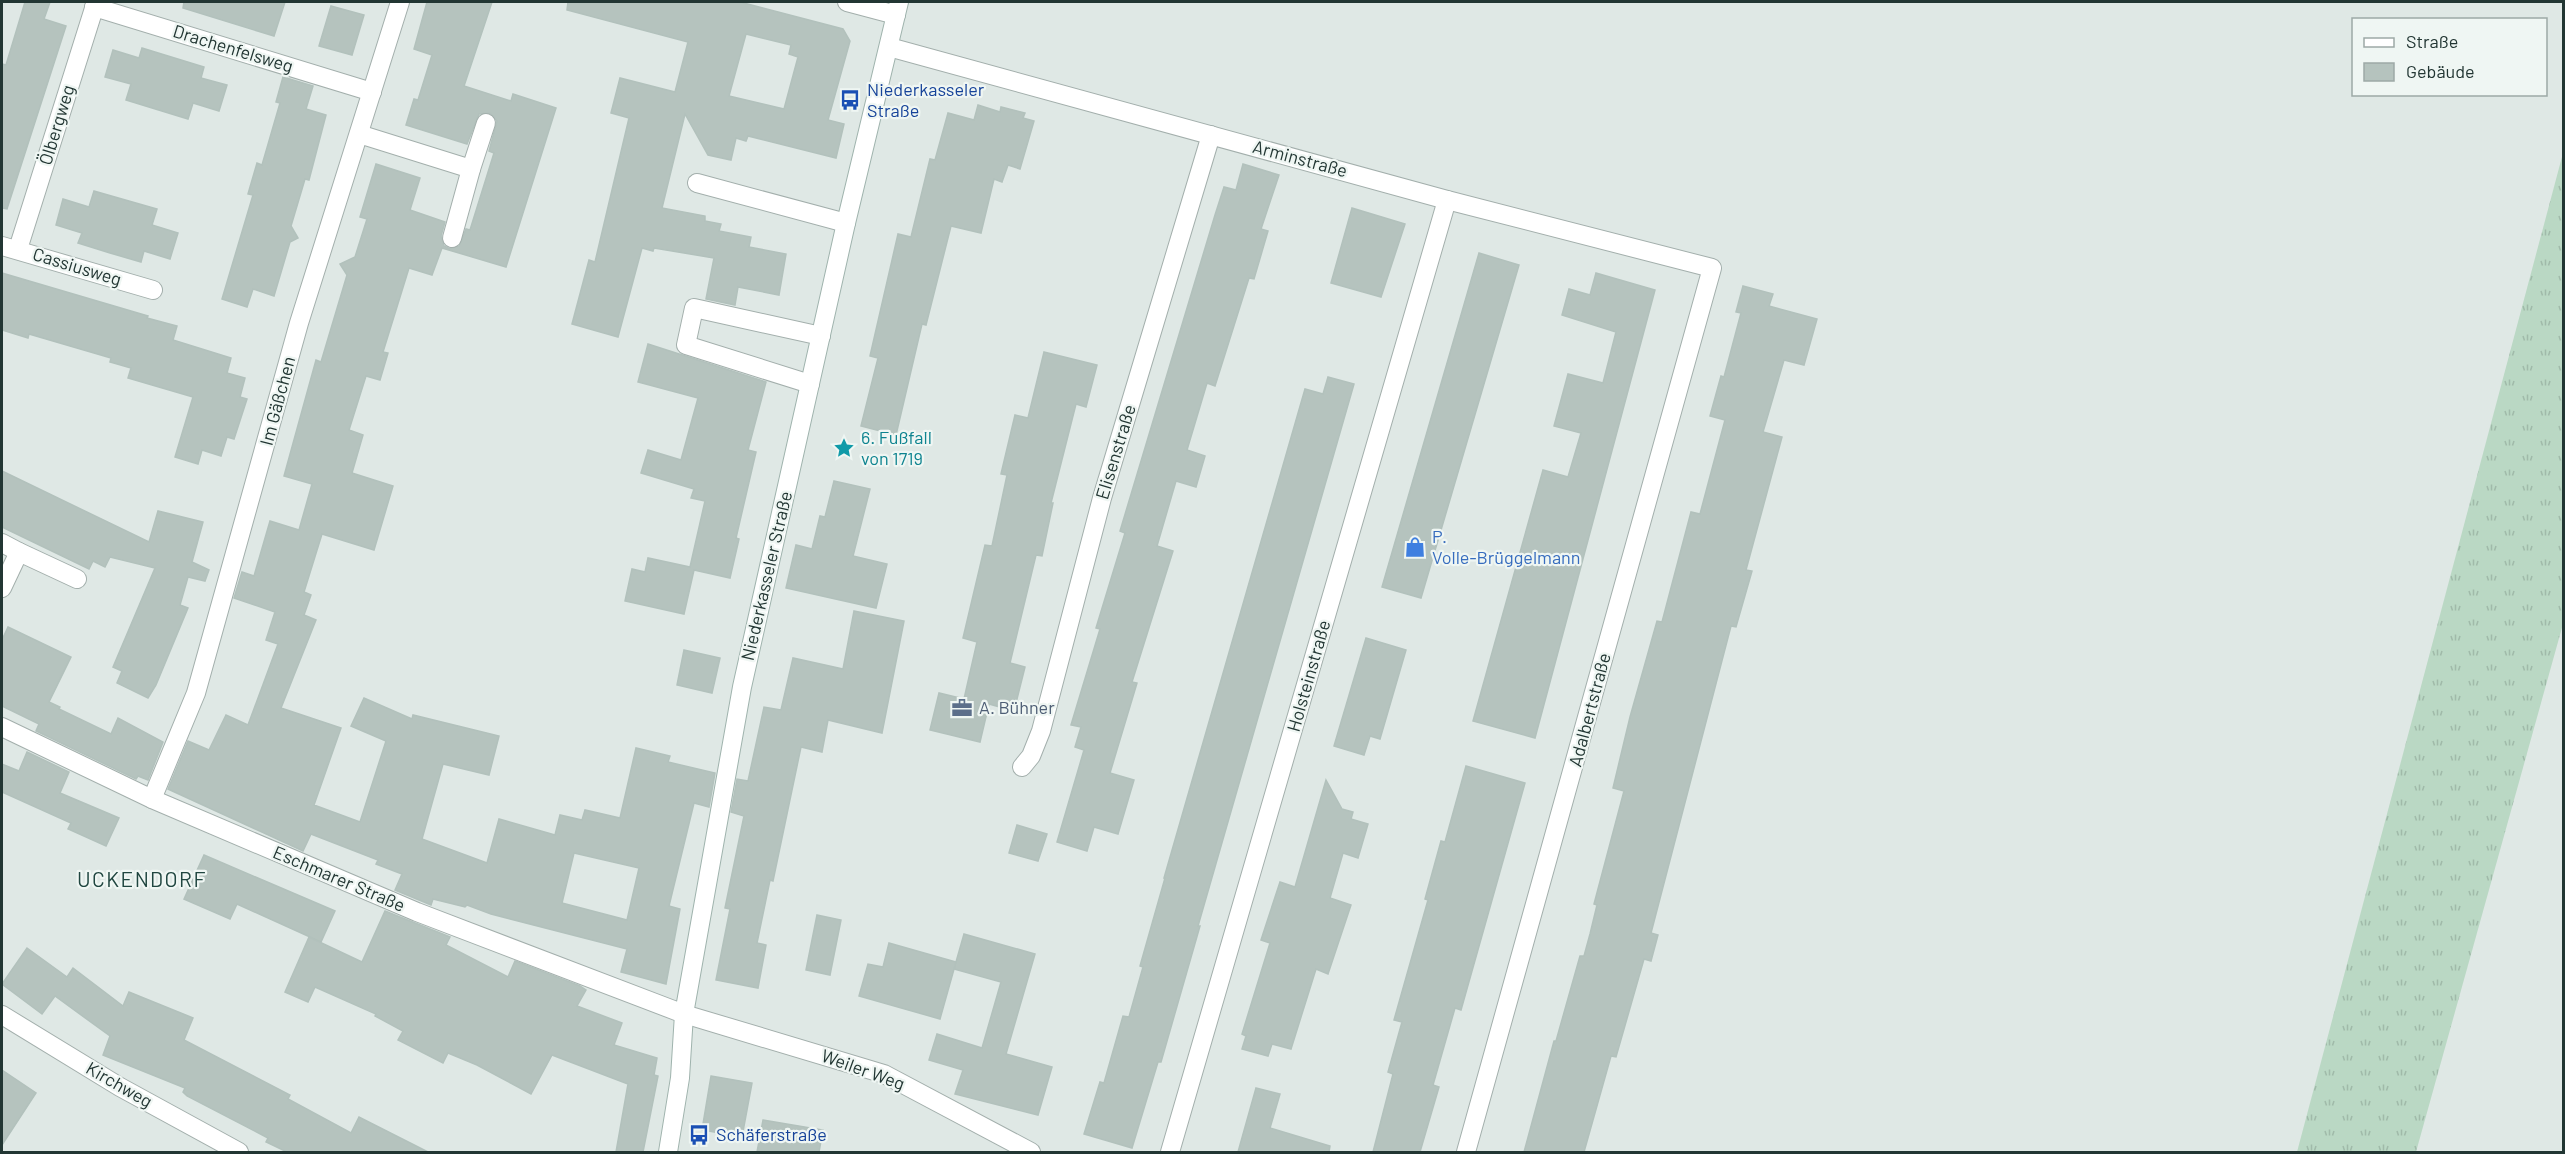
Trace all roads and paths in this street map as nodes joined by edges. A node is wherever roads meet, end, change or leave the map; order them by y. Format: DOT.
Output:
graph roads {
  1 [pos="400,2"];
  2 [pos="847,2"];
  3 [pos="95,4"];
  4 [pos="898,8"];
  5 [pos="888,47"];
  6 [pos="372,92"];
  7 [pos="486,123"];
  8 [pos="359,134"];
  9 [pos="1211,135"];
  10 [pos="471,169"];
  11 [pos="697,183"];
  12 [pos="1447,200"];
  13 [pos="846,224"];
  14 [pos="452,238"];
  15 [pos="10,247"];
  16 [pos="1712,268"];
  17 [pos="153,290"];
  18 [pos="820,336"];
  19 [pos="810,384"];
  20 [pos="2,543"];
  21 [pos="19,552"];
  22 [pos="77,579"];
  23 [pos="2,588"];
  24 [pos="2,727"];
  25 [pos="1022,767"];
  26 [pos="152,799"];
  27 [pos="684,1014"];
  28 [pos="2,1015"];
  29 [pos="239,1152"];
  30 [pos="668,1152"];
  31 [pos="1031,1152"];
  32 [pos="1170,1152"];
  33 [pos="1466,1152"];
  1 -- 6 [label="street, Im Gäßchen"];
  2 -- 4 [label="street"];
  3 -- 6 [label="street, Drachenfelsweg"];
  3 -- 15 [label="street, Ölbergweg"];
  4 -- 5 [label="street, Niederkasseler Straße"];
  5 -- 9 [label="street, Arminstraße"];
  5 -- 13 [label="street, Niederkasseler Straße"];
  6 -- 8 [label="street, Im Gäßchen"];
  7 -- 10 [label="street"];
  8 -- 10 [label="street"];
  8 -- 26 [label="street, Im Gäßchen"];
  9 -- 12 [label="street, Arminstraße"];
  9 -- 25 [label="street, Elisenstraße"];
  10 -- 14 [label="street"];
  11 -- 13 [label="street"];
  12 -- 16 [label="street, Arminstraße"];
  12 -- 32 [label="street, Holsteinstraße"];
  13 -- 18 [label="street, Niederkasseler Straße"];
  15 -- 17 [label="street, Cassiusweg"];
  16 -- 33 [label="street, Adalbertstraße"];
  18 -- 19 [label="street, Niederkasseler Straße"];
  18 -- 19 [label="street"];
  19 -- 27 [label="street, Niederkasseler Straße"];
  20 -- 21 [label="street"];
  21 -- 22 [label="street"];
  21 -- 23 [label="street"];
  24 -- 26 [label="street, Eschmarer Straße"];
  26 -- 27 [label="street, Eschmarer Straße"];
  27 -- 30 [label="street"];
  27 -- 31 [label="street, Weiler Weg"];
  28 -- 29 [label="street, Kirchweg"];
}
